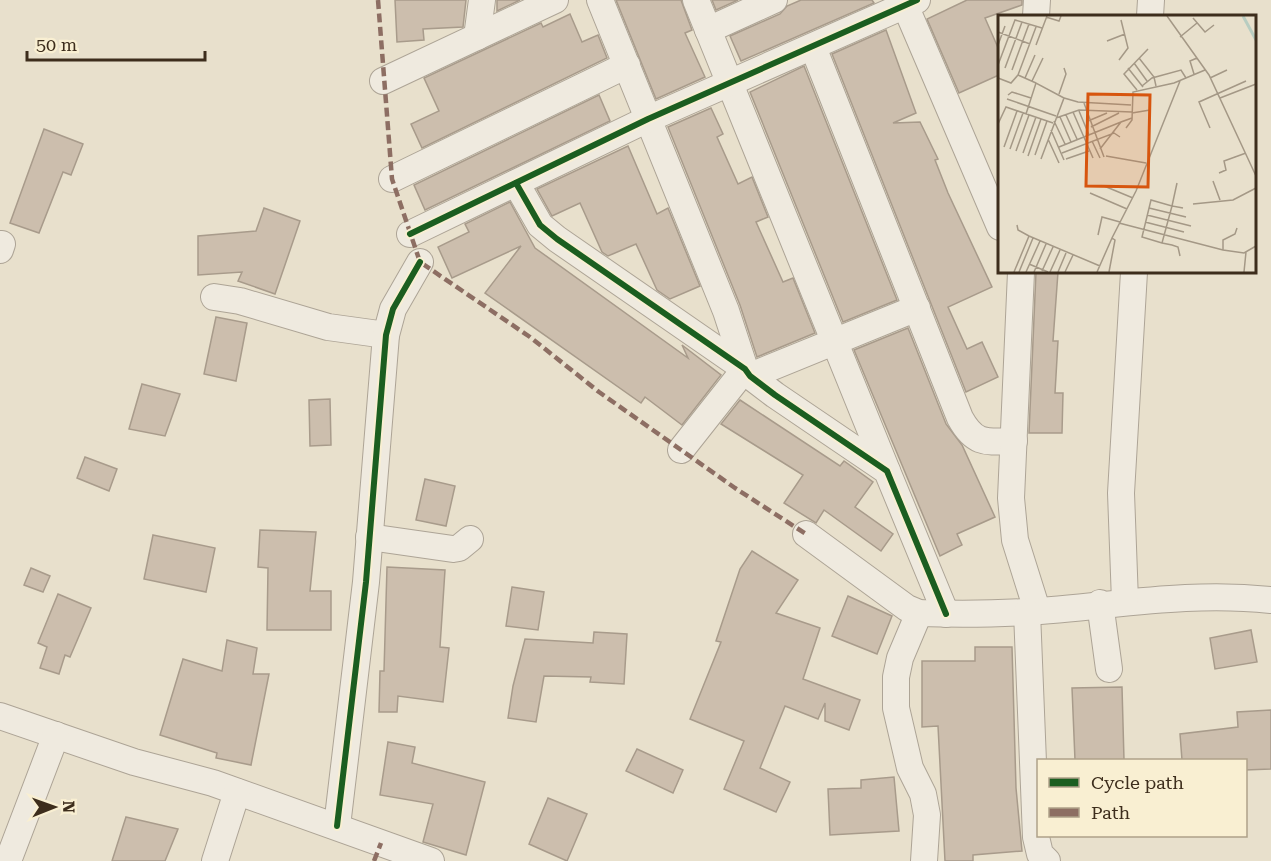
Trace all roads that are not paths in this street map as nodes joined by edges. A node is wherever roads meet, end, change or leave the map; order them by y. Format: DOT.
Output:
graph roads {
  1 [pos="483,0"];
  2 [pos="555,0"];
  3 [pos="600,0"];
  4 [pos="696,0"];
  5 [pos="774,0"];
  6 [pos="1037,0"];
  7 [pos="1151,0"];
  8 [pos="911,3"];
  9 [pos="1036,15"];
  10 [pos="1150,15"];
  11 [pos="708,30"];
  12 [pos="477,37"];
  13 [pos="813,47"];
  14 [pos="627,65"];
  15 [pos="383,81"];
  16 [pos="729,84"];
  17 [pos="648,119"];
  18 [pos="392,179"];
  19 [pos="516,183"];
  20 [pos="998,225"];
  21 [pos="410,234"];
  22 [pos="420,262"];
  23 [pos="1020,273"];
  24 [pos="1134,273"];
  25 [pos="214,297"];
  26 [pos="917,308"];
  27 [pos="386,335"];
  28 [pos="835,343"];
  29 [pos="748,373"];
  30 [pos="1014,441"];
  31 [pos="681,450"];
  32 [pos="887,471"];
  33 [pos="806,534"];
  34 [pos="369,537"];
  35 [pos="470,539"];
  36 [pos="1271,600"];
  37 [pos="1125,601"];
  38 [pos="1100,603"];
  39 [pos="1032,611"];
  40 [pos="919,613"];
  41 [pos="946,614"];
  42 [pos="1109,669"];
  43 [pos="0,716"];
  44 [pos="56,735"];
  45 [pos="237,792"];
  46 [pos="337,825"];
  47 [pos="8,861"];
  48 [pos="215,861"];
  49 [pos="431,861"];
  50 [pos="924,861"];
  51 [pos="1047,861"];
  1 -- 12 [label="street"];
  2 -- 12 [label="street"];
  3 -- 14 [label="street"];
  4 -- 11 [label="street"];
  5 -- 11 [label="street"];
  6 -- 9 [label="street"];
  7 -- 10 [label="street"];
  8 -- 13 [label="street"];
  8 -- 20 [label="street"];
  11 -- 16 [label="street"];
  12 -- 15 [label="street"];
  13 -- 16 [label="street"];
  13 -- 26 [label="street"];
  14 -- 17 [label="street"];
  14 -- 18 [label="street"];
  16 -- 17 [label="street"];
  16 -- 28 [label="street"];
  17 -- 19 [label="street"];
  17 -- 29 [label="street"];
  19 -- 21 [label="street"];
  19 -- 29 [label="street"];
  22 -- 27 [label="street"];
  23 -- 30 [label="street"];
  24 -- 37 [label="street"];
  25 -- 27 [label="street"];
  26 -- 28 [label="street"];
  26 -- 30 [label="street"];
  27 -- 34 [label="street"];
  28 -- 29 [label="street"];
  28 -- 32 [label="street"];
  29 -- 31 [label="street"];
  29 -- 32 [label="street"];
  30 -- 39 [label="street"];
  32 -- 41 [label="street"];
  33 -- 40 [label="street"];
  34 -- 35 [label="street"];
  34 -- 46 [label="street"];
  36 -- 37 [label="street"];
  37 -- 38 [label="street"];
  38 -- 39 [label="street"];
  38 -- 42 [label="street"];
  39 -- 41 [label="street"];
  39 -- 51 [label="street"];
  40 -- 41 [label="street"];
  40 -- 50 [label="street"];
  43 -- 44 [label="street"];
  44 -- 45 [label="street"];
  44 -- 47 [label="street"];
  45 -- 46 [label="street"];
  45 -- 48 [label="street"];
  46 -- 49 [label="street"];
}
